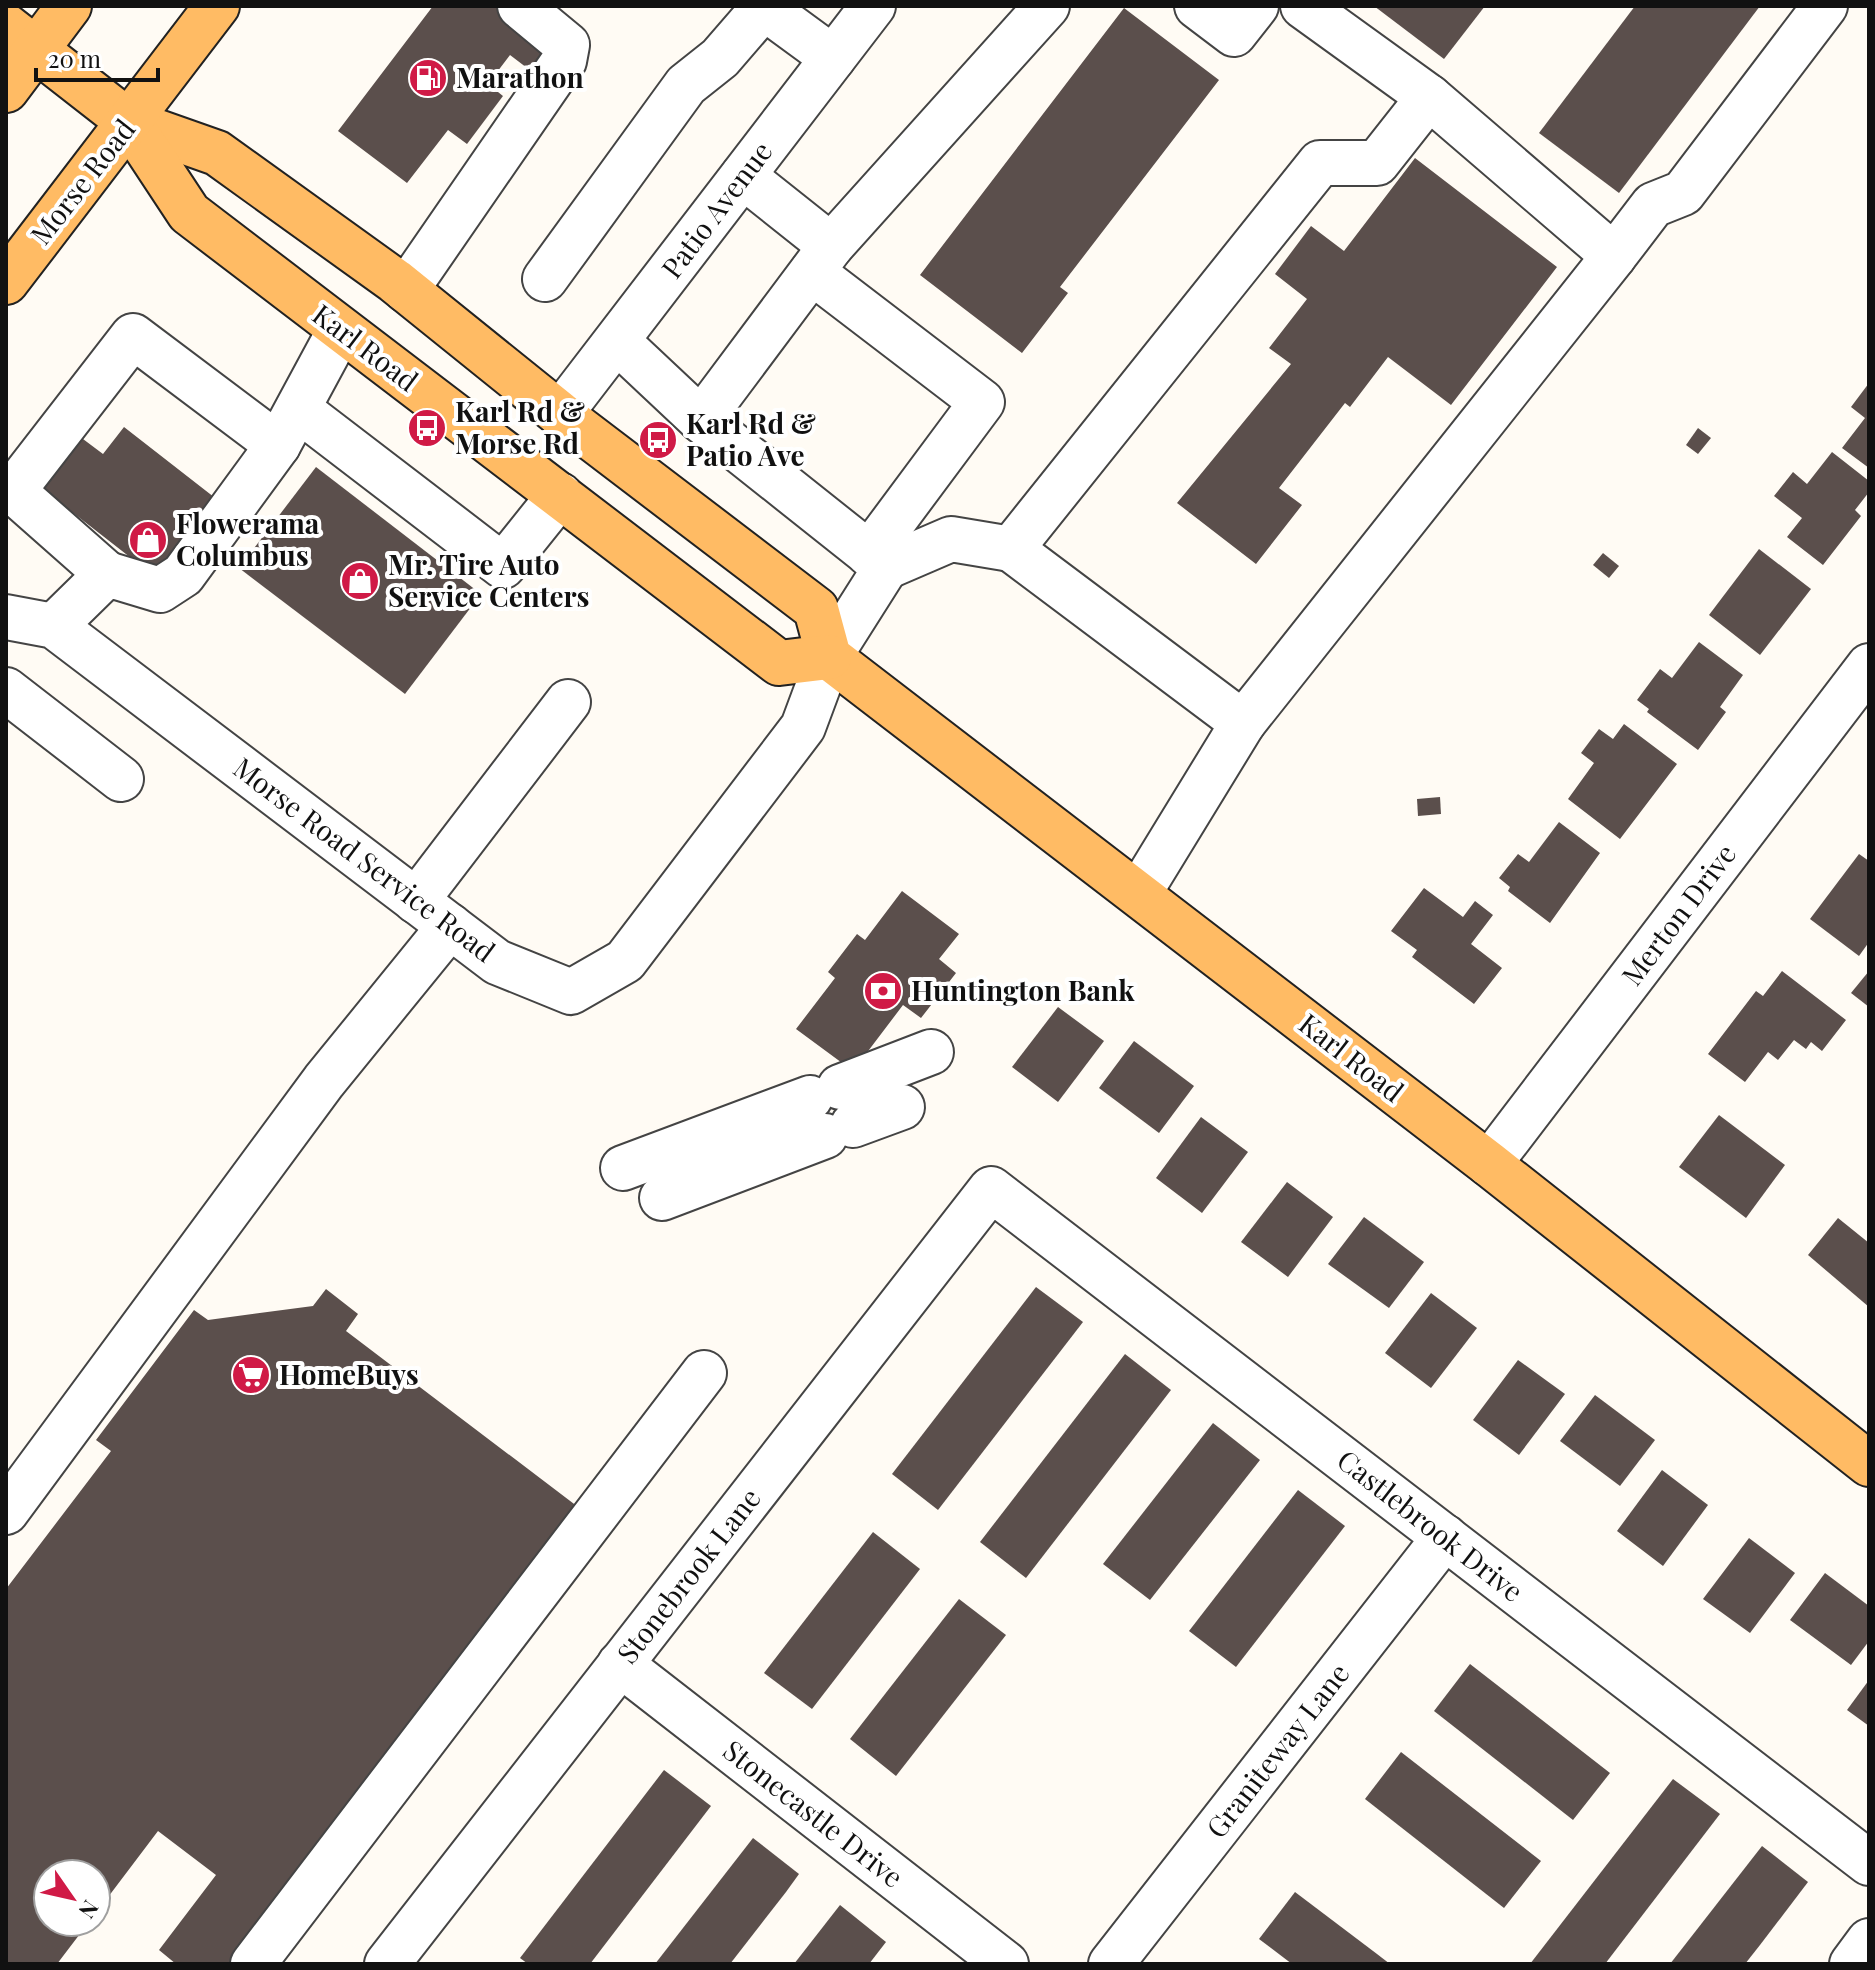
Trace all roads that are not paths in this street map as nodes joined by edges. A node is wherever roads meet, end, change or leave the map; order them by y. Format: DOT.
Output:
graph roads {
  1 [pos="69,6"];
  2 [pos="217,6"];
  3 [pos="520,6"];
  4 [pos="764,6"];
  5 [pos="873,6"];
  6 [pos="1047,6"];
  7 [pos="1197,6"];
  8 [pos="1256,6"];
  9 [pos="1303,6"];
  10 [pos="1825,6"];
  11 [pos="21,37"];
  12 [pos="833,58"];
  13 [pos="6,90"];
  14 [pos="1429,97"];
  15 [pos="129,122"];
  16 [pos="743,176"];
  17 [pos="1614,256"];
  18 [pos="822,259"];
  19 [pos="545,279"];
  20 [pos="6,282"];
  21 [pos="406,290"];
  22 [pos="340,330"];
  23 [pos="618,342"];
  24 [pos="560,414"];
  25 [pos="701,420"];
  26 [pos="288,427"];
  27 [pos="10,489"];
  28 [pos="560,495"];
  29 [pos="1011,549"];
  30 [pos="878,560"];
  31 [pos="107,574"];
  32 [pos="6,617"];
  33 [pos="54,626"];
  34 [pos="829,657"];
  35 [pos="1869,666"];
  36 [pos="6,690"];
  37 [pos="568,702"];
  38 [pos="1243,723"];
  39 [pos="121,779"];
  40 [pos="1139,893"];
  41 [pos="433,914"];
  42 [pos="860,1111"];
  43 [pos="1489,1164"];
  44 [pos="991,1189"];
  45 [pos="704,1373"];
  46 [pos="1869,1464"];
  47 [pos="6,1512"];
  48 [pos="1445,1537"];
  49 [pos="620,1664"];
  50 [pos="1869,1863"];
  51 [pos="1869,1941"];
  52 [pos="253,1964"];
  53 [pos="387,1964"];
  54 [pos="1006,1964"];
  55 [pos="1111,1964"];
  56 [pos="1852,1964"];
  1 -- 11 [label="main road"];
  2 -- 15 [label="main road, Morse Road"];
  3 -- 21 [label="street"];
  4 -- 12 [label="street"];
  4 -- 19 [label="street"];
  5 -- 12 [label="street, Patio Avenue"];
  6 -- 18 [label="street"];
  7 -- 8 [label="street"];
  9 -- 14 [label="street"];
  10 -- 17 [label="street"];
  11 -- 13 [label="main road"];
  11 -- 15 [label="main road, Karl Road"];
  12 -- 16 [label="street, Patio Avenue"];
  14 -- 17 [label="street"];
  14 -- 29 [label="street"];
  15 -- 20 [label="main road, Morse Road"];
  15 -- 21 [label="main road, Karl Road"];
  15 -- 22 [label="main road, Karl Road"];
  16 -- 18 [label="street"];
  16 -- 23 [label="street, Patio Avenue"];
  17 -- 38 [label="street"];
  18 -- 25 [label="street"];
  18 -- 30 [label="street"];
  21 -- 24 [label="main road, Karl Road"];
  22 -- 26 [label="street"];
  22 -- 28 [label="main road, Karl Road"];
  23 -- 24 [label="street, Patio Avenue"];
  23 -- 25 [label="street"];
  24 -- 34 [label="main road, Karl Road"];
  25 -- 30 [label="street"];
  26 -- 27 [label="street"];
  26 -- 28 [label="street"];
  26 -- 31 [label="street"];
  27 -- 31 [label="street"];
  28 -- 34 [label="main road, Karl Road"];
  29 -- 30 [label="street"];
  29 -- 38 [label="street"];
  30 -- 34 [label="street"];
  31 -- 33 [label="street"];
  32 -- 33 [label="street, Morse Road Service Road"];
  33 -- 41 [label="street, Morse Road Service Road"];
  34 -- 40 [label="main road, Karl Road"];
  34 -- 41 [label="street, Morse Road Service Road"];
  35 -- 43 [label="street, Merton Drive"];
  36 -- 39 [label="street"];
  37 -- 41 [label="street"];
  38 -- 40 [label="street"];
  40 -- 43 [label="main road, Karl Road"];
  41 -- 47 [label="street"];
  42 -- 42 [label="street"];
  43 -- 46 [label="main road, Karl Road"];
  44 -- 48 [label="street, Castlebrook Drive"];
  44 -- 49 [label="street, Stonebrook Lane"];
  45 -- 52 [label="street"];
  48 -- 50 [label="street, Castlebrook Drive"];
  48 -- 55 [label="street, Graniteway Lane"];
  49 -- 53 [label="street, Stonebrook Lane"];
  49 -- 54 [label="street, Stonecastle Drive"];
  51 -- 56 [label="street"];
}
